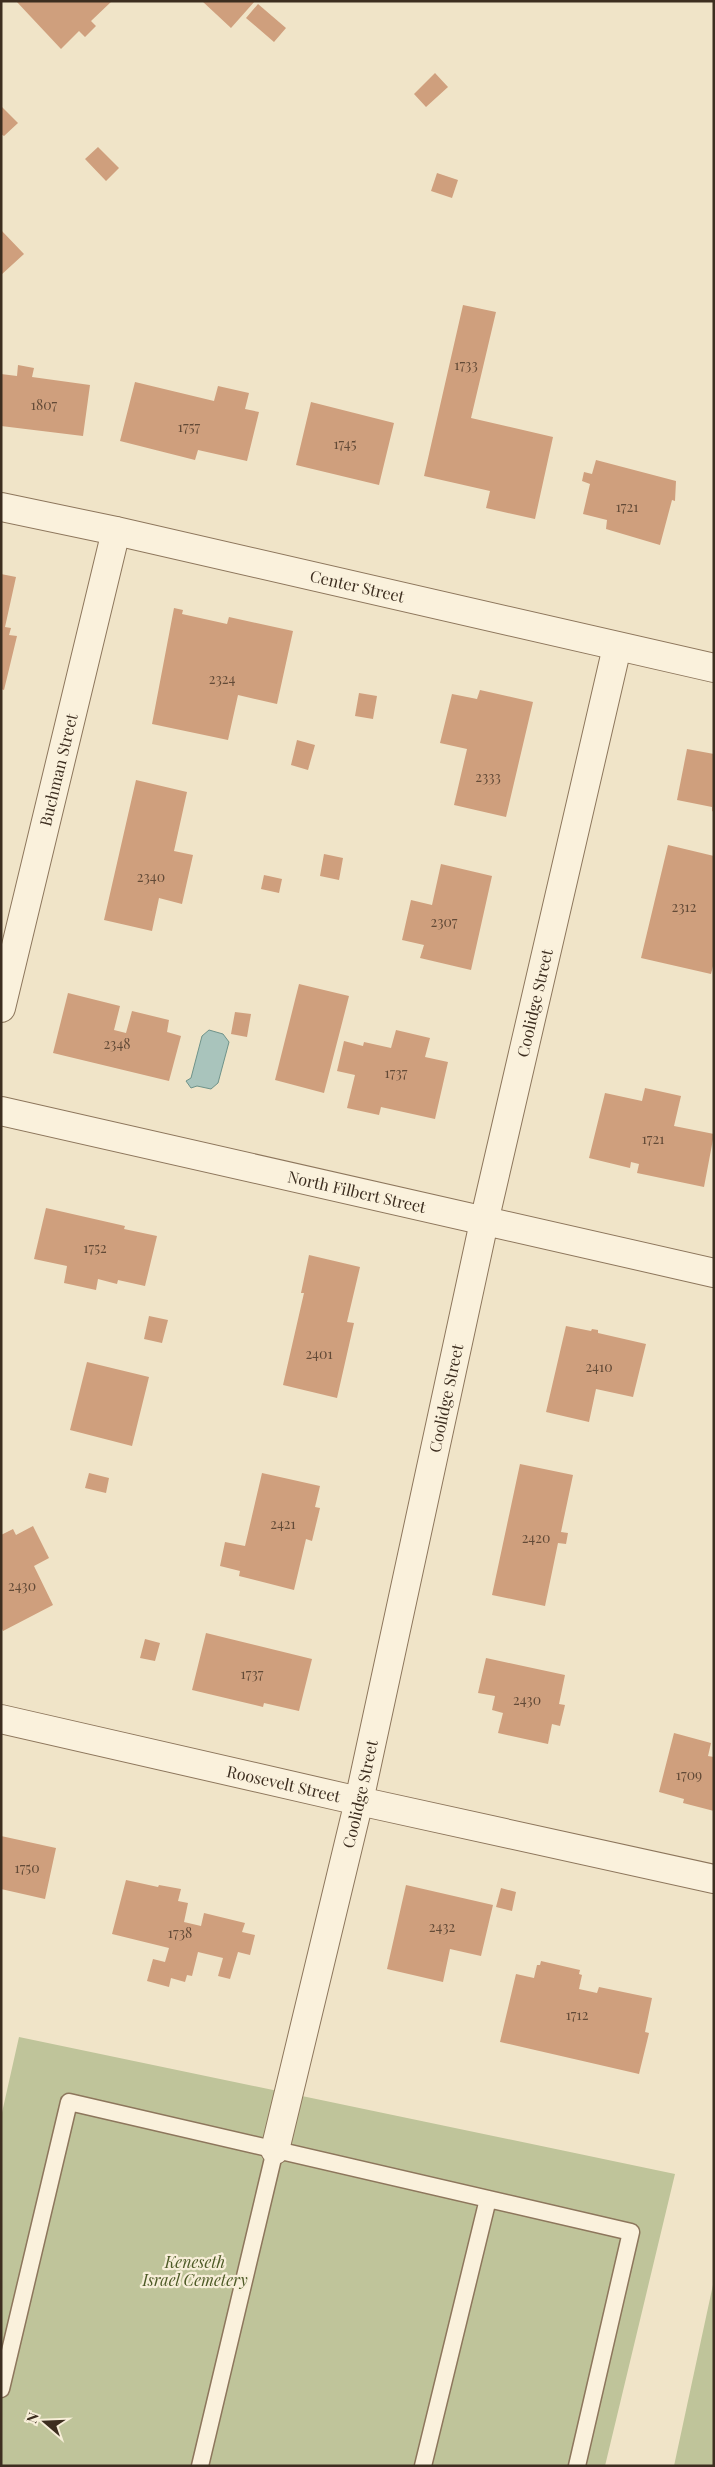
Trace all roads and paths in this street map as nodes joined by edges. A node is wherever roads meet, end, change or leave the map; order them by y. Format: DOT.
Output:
graph roads {
  1 [pos="1,507"];
  2 [pos="116,531"];
  3 [pos="617,647"];
  4 [pos="714,668"];
  5 [pos="1,1008"];
  6 [pos="1,1111"];
  7 [pos="484,1222"];
  8 [pos="714,1273"];
  9 [pos="1,1719"];
  10 [pos="359,1801"];
  11 [pos="714,1879"];
  12 [pos="275,2150"];
  13 [pos="488,2199"];
  14 [pos="1,2389"];
  15 [pos="200,2466"];
  16 [pos="423,2466"];
  17 [pos="577,2466"];
  1 -- 2 [label="street, Center Street"];
  2 -- 3 [label="street, Center Street"];
  2 -- 5 [label="street, Buchman Street"];
  3 -- 4 [label="street, Center Street"];
  3 -- 7 [label="street, Coolidge Street"];
  6 -- 7 [label="street, North Filbert Street"];
  7 -- 8 [label="street, North Filbert Street"];
  7 -- 10 [label="street, Coolidge Street"];
  9 -- 10 [label="street, Roosevelt Street"];
  10 -- 11 [label="street, Roosevelt Street"];
  10 -- 12 [label="street, Coolidge Street"];
  12 -- 13 [label="lane"];
  12 -- 14 [label="lane"];
  12 -- 15 [label="lane"];
  13 -- 16 [label="lane"];
  13 -- 17 [label="lane"];
}
